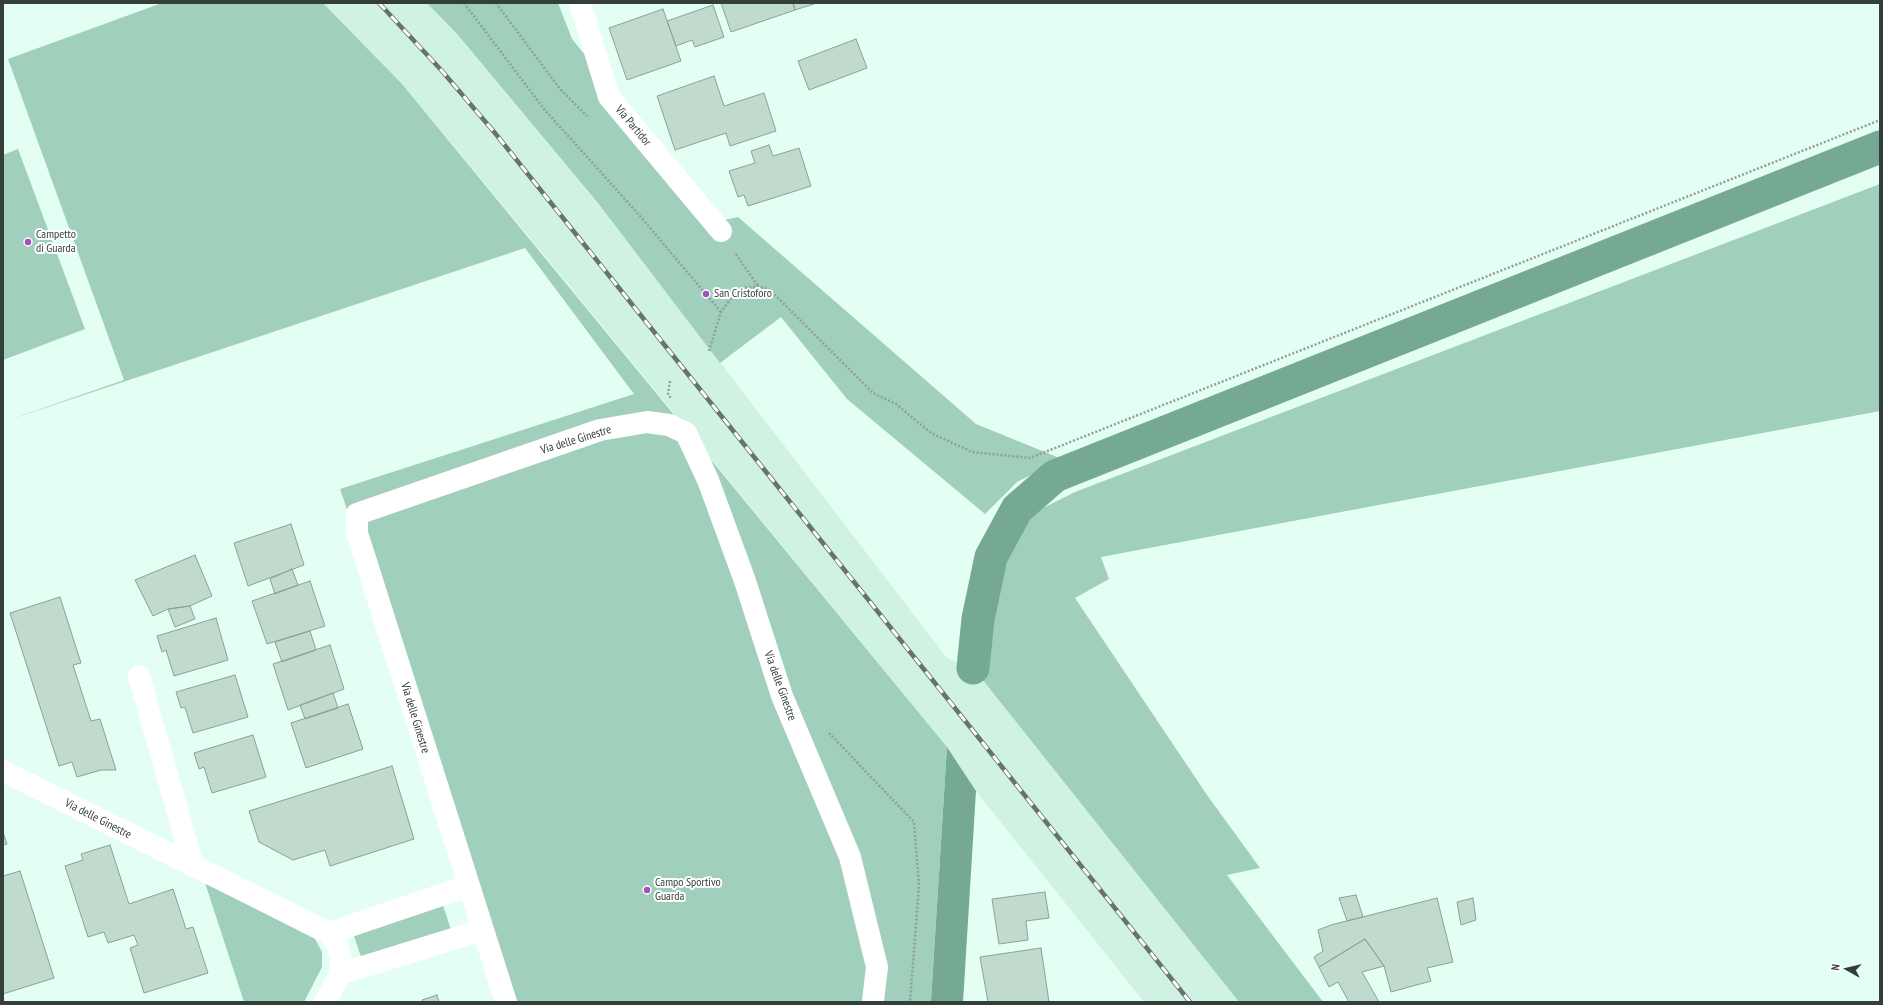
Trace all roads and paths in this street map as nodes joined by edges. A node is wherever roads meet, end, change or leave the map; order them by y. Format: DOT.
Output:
graph roads {
  1 [pos="464,3"];
  2 [pos="580,3"];
  3 [pos="1880,120"];
  4 [pos="721,231"];
  5 [pos="758,286"];
  6 [pos="721,312"];
  7 [pos="709,351"];
  8 [pos="139,676"];
  9 [pos="826,726"];
  10 [pos="3,771"];
  11 [pos="193,866"];
  12 [pos="468,886"];
  13 [pos="482,930"];
  14 [pos="329,933"];
  15 [pos="340,974"];
  16 [pos="873,1001"];
  17 [pos="325,1002"];
  18 [pos="506,1002"];
  19 [pos="910,1002"];
  1 -- 6 [label="path"];
  2 -- 4 [label="street, Via Partidor"];
  3 -- 5 [label="path"];
  4 -- 5 [label="path"];
  5 -- 6 [label="path"];
  6 -- 7 [label="path"];
  8 -- 11 [label="street"];
  9 -- 19 [label="path"];
  10 -- 11 [label="street, Via delle Ginestre"];
  11 -- 14 [label="street, Via delle Ginestre"];
  12 -- 13 [label="street, Via delle Ginestre"];
  12 -- 14 [label="street"];
  12 -- 16 [label="street, Via delle Ginestre"];
  13 -- 15 [label="street"];
  13 -- 18 [label="street, Via delle Ginestre"];
  14 -- 15 [label="street"];
  15 -- 17 [label="street"];
}
